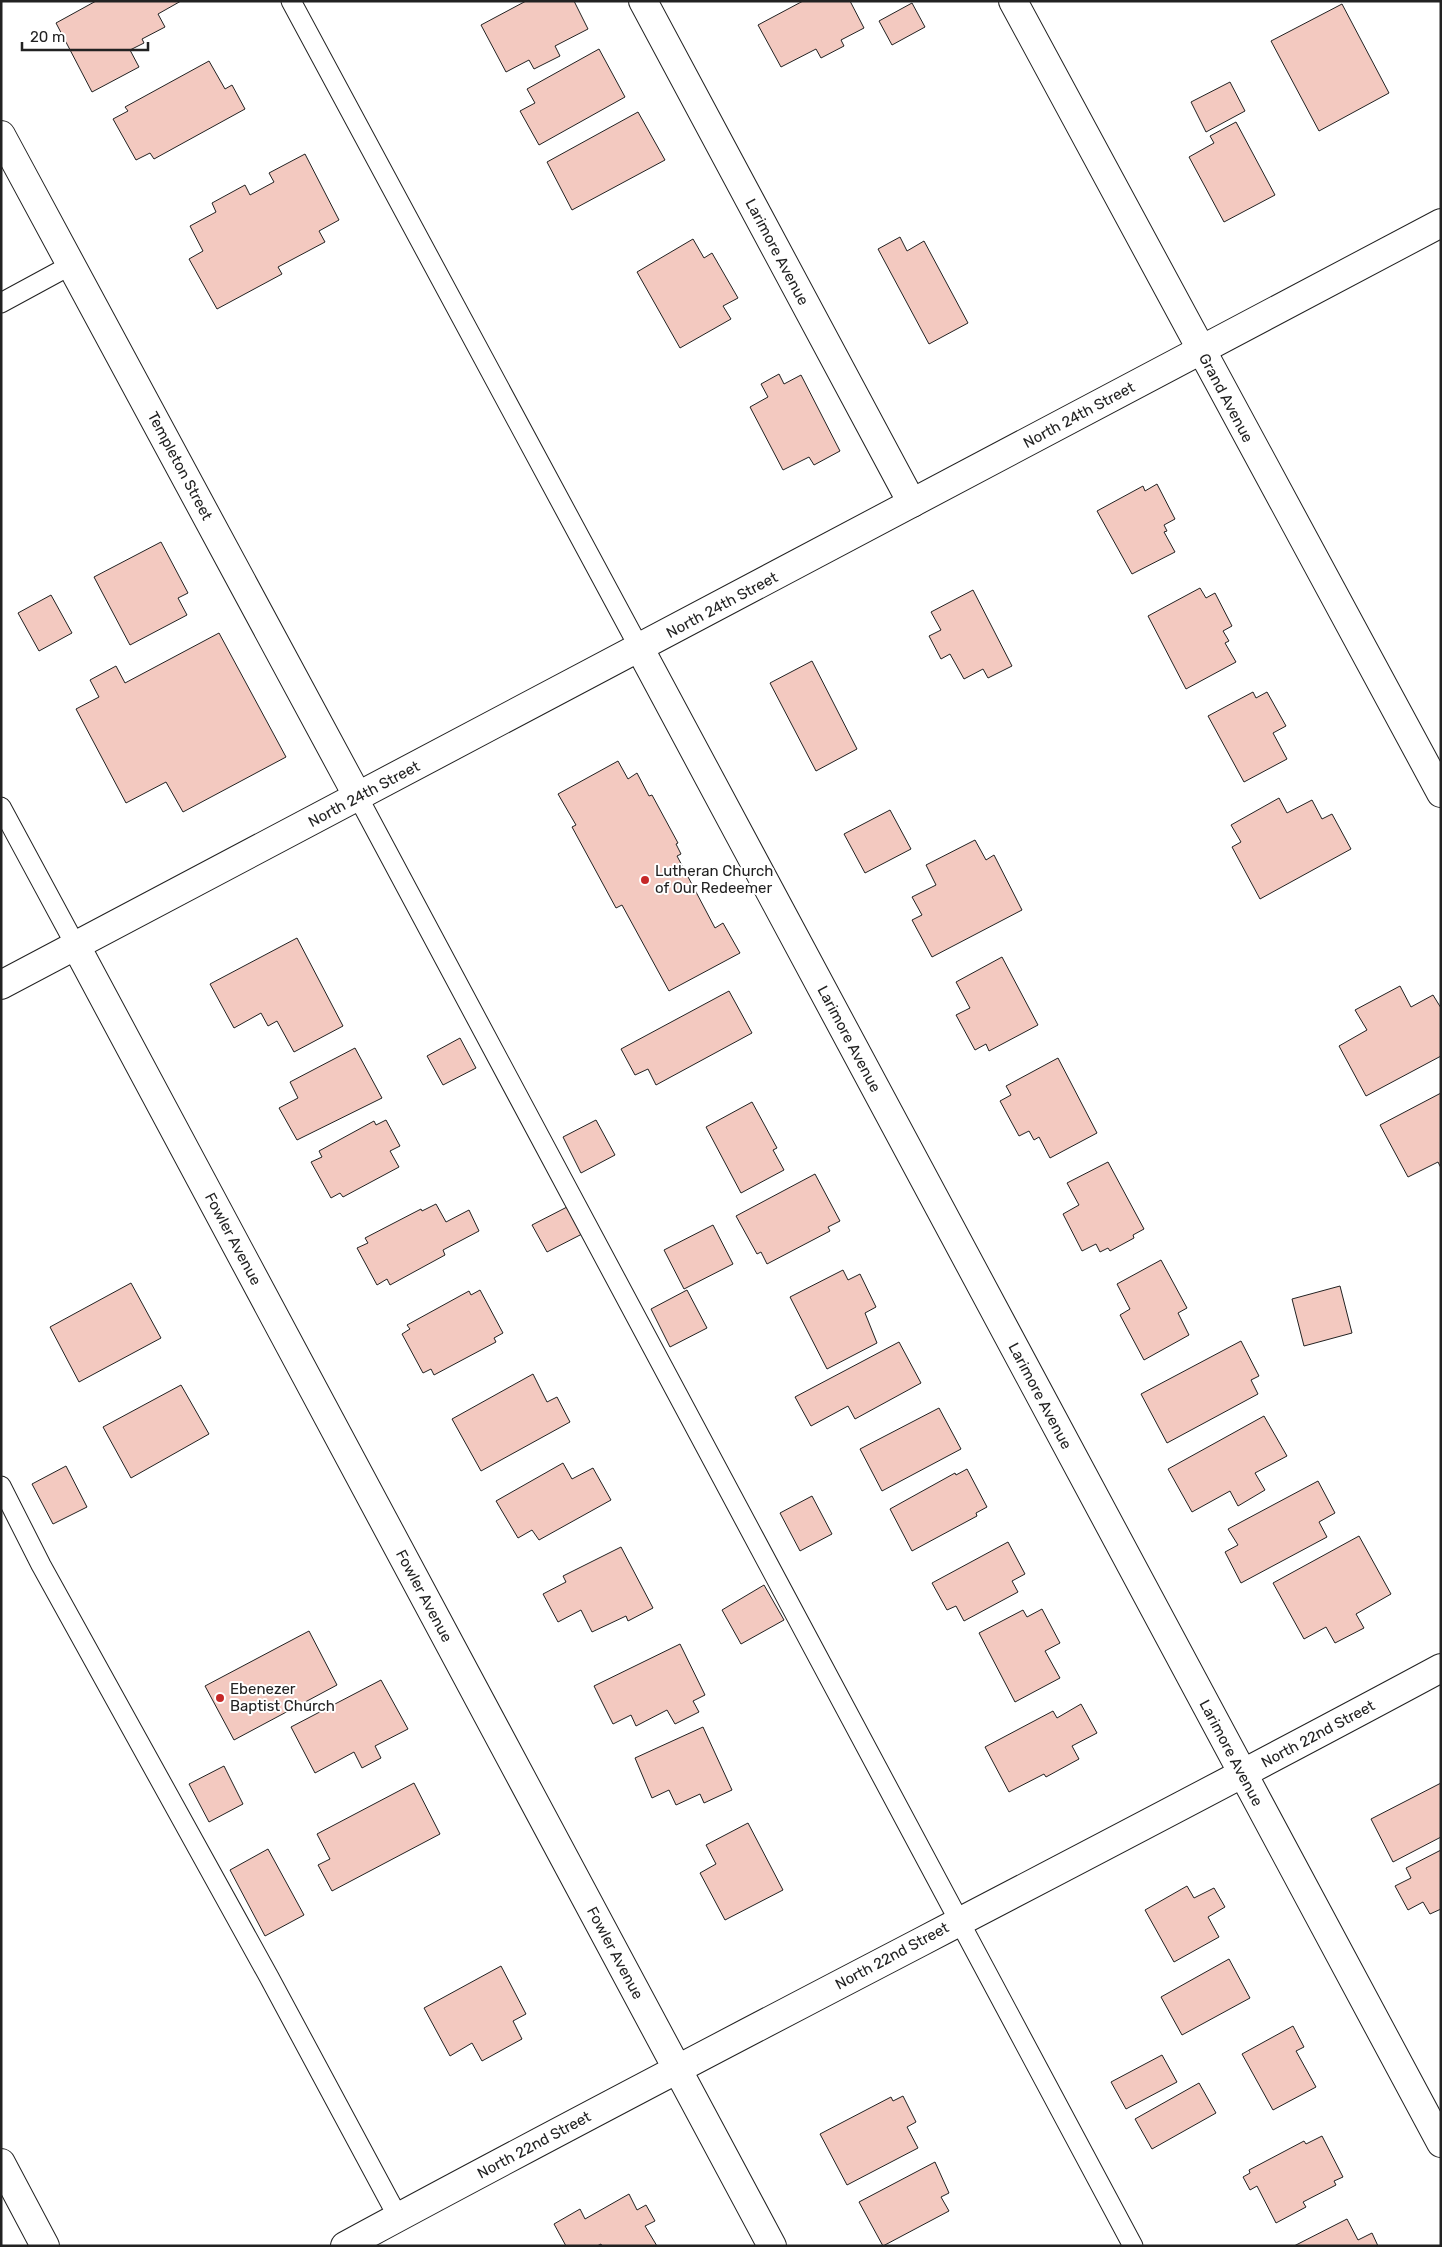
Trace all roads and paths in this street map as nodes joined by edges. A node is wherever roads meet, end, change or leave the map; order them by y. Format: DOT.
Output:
graph roads {
  1 [pos="291,1"];
  2 [pos="643,1"];
  3 [pos="1013,1"];
  4 [pos="1,135"];
  5 [pos="1441,223"];
  6 [pos="71,265"];
  7 [pos="1,303"];
  8 [pos="1201,350"];
  9 [pos="912,503"];
  10 [pos="640,649"];
  11 [pos="1441,793"];
  12 [pos="358,797"];
  13 [pos="1,807"];
  14 [pos="76,946"];
  15 [pos="1,985"];
  16 [pos="1,1486"];
  17 [pos="1441,1668"];
  18 [pos="1242,1774"];
  19 [pos="959,1921"];
  20 [pos="678,2070"];
  21 [pos="1441,2143"];
  22 [pos="1,2163"];
  23 [pos="398,2217"];
  24 [pos="45,2246"];
  25 [pos="345,2246"];
  26 [pos="772,2246"];
  27 [pos="1133,2246"];
  1 -- 10 [label="lane"];
  2 -- 9 [label="street, Larimore Avenue"];
  3 -- 8 [label="street, Grand Avenue"];
  4 -- 6 [label="street, Templeton Street"];
  5 -- 8 [label="street, North 24th Street"];
  6 -- 7 [label="lane"];
  6 -- 12 [label="street, Templeton Street"];
  8 -- 9 [label="street, North 24th Street"];
  8 -- 11 [label="street, Grand Avenue"];
  9 -- 10 [label="street, North 24th Street"];
  10 -- 12 [label="street, North 24th Street"];
  10 -- 18 [label="street, Larimore Avenue"];
  12 -- 14 [label="street, North 24th Street"];
  12 -- 19 [label="lane"];
  13 -- 14 [label="lane"];
  14 -- 15 [label="street, North 24th Street"];
  14 -- 20 [label="street, Fowler Avenue"];
  16 -- 23 [label="lane"];
  17 -- 18 [label="street, North 22nd Street"];
  18 -- 19 [label="street, North 22nd Street"];
  18 -- 21 [label="street, Larimore Avenue"];
  19 -- 20 [label="street, North 22nd Street"];
  19 -- 27 [label="lane"];
  20 -- 23 [label="street, North 22nd Street"];
  20 -- 26 [label="street, Fowler Avenue"];
  22 -- 24 [label="street"];
  23 -- 25 [label="street, North 22nd Street"];
}
